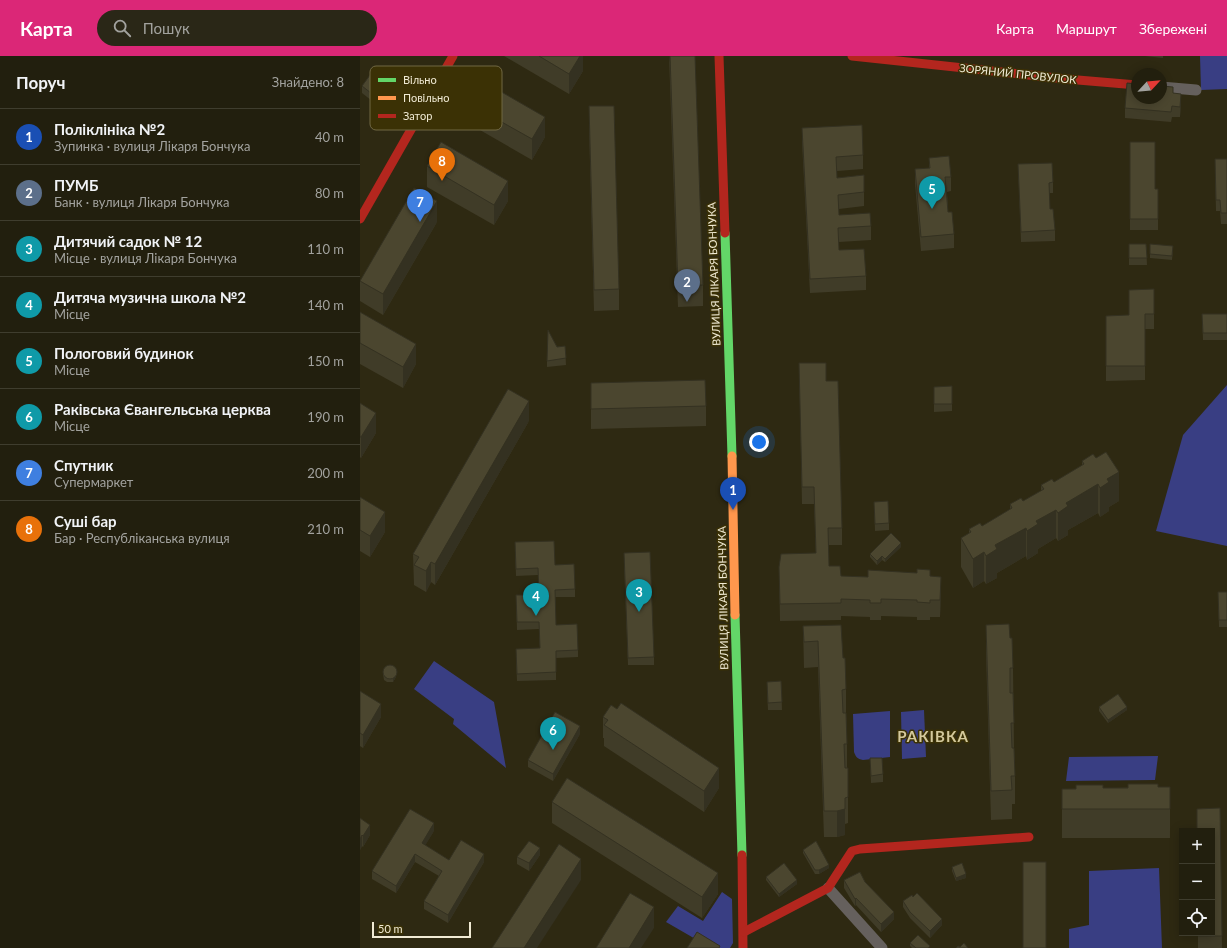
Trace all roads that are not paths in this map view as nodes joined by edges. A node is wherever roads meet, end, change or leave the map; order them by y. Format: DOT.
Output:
graph roads {
  1 [pos="453,56"];
  2 [pos="719,56"];
  3 [pos="852,56"];
  4 [pos="447,66"];
  5 [pos="1131,85"];
  6 [pos="1167,88"];
  7 [pos="1196,90"];
  8 [pos="411,130"];
  9 [pos="360,219"];
  10 [pos="1029,837"];
  11 [pos="828,888"];
  12 [pos="744,932"];
  13 [pos="743,948"];
  14 [pos="882,948"];
  1 -- 4 [label="street"];
  2 -- 12 [label="street, ВУЛИЦЯ ЛІКАРЯ БОНЧУКА"];
  3 -- 5 [label="street, ЗОРЯНИЙ ПРОВУЛОК"];
  6 -- 7 [label="street"];
  8 -- 9 [label="street"];
  10 -- 11 [label="street"];
  11 -- 12 [label="street"];
  11 -- 14 [label="street"];
  12 -- 13 [label="street, ВУЛИЦЯ ЛІКАРЯ БОНЧУКА"];
}
